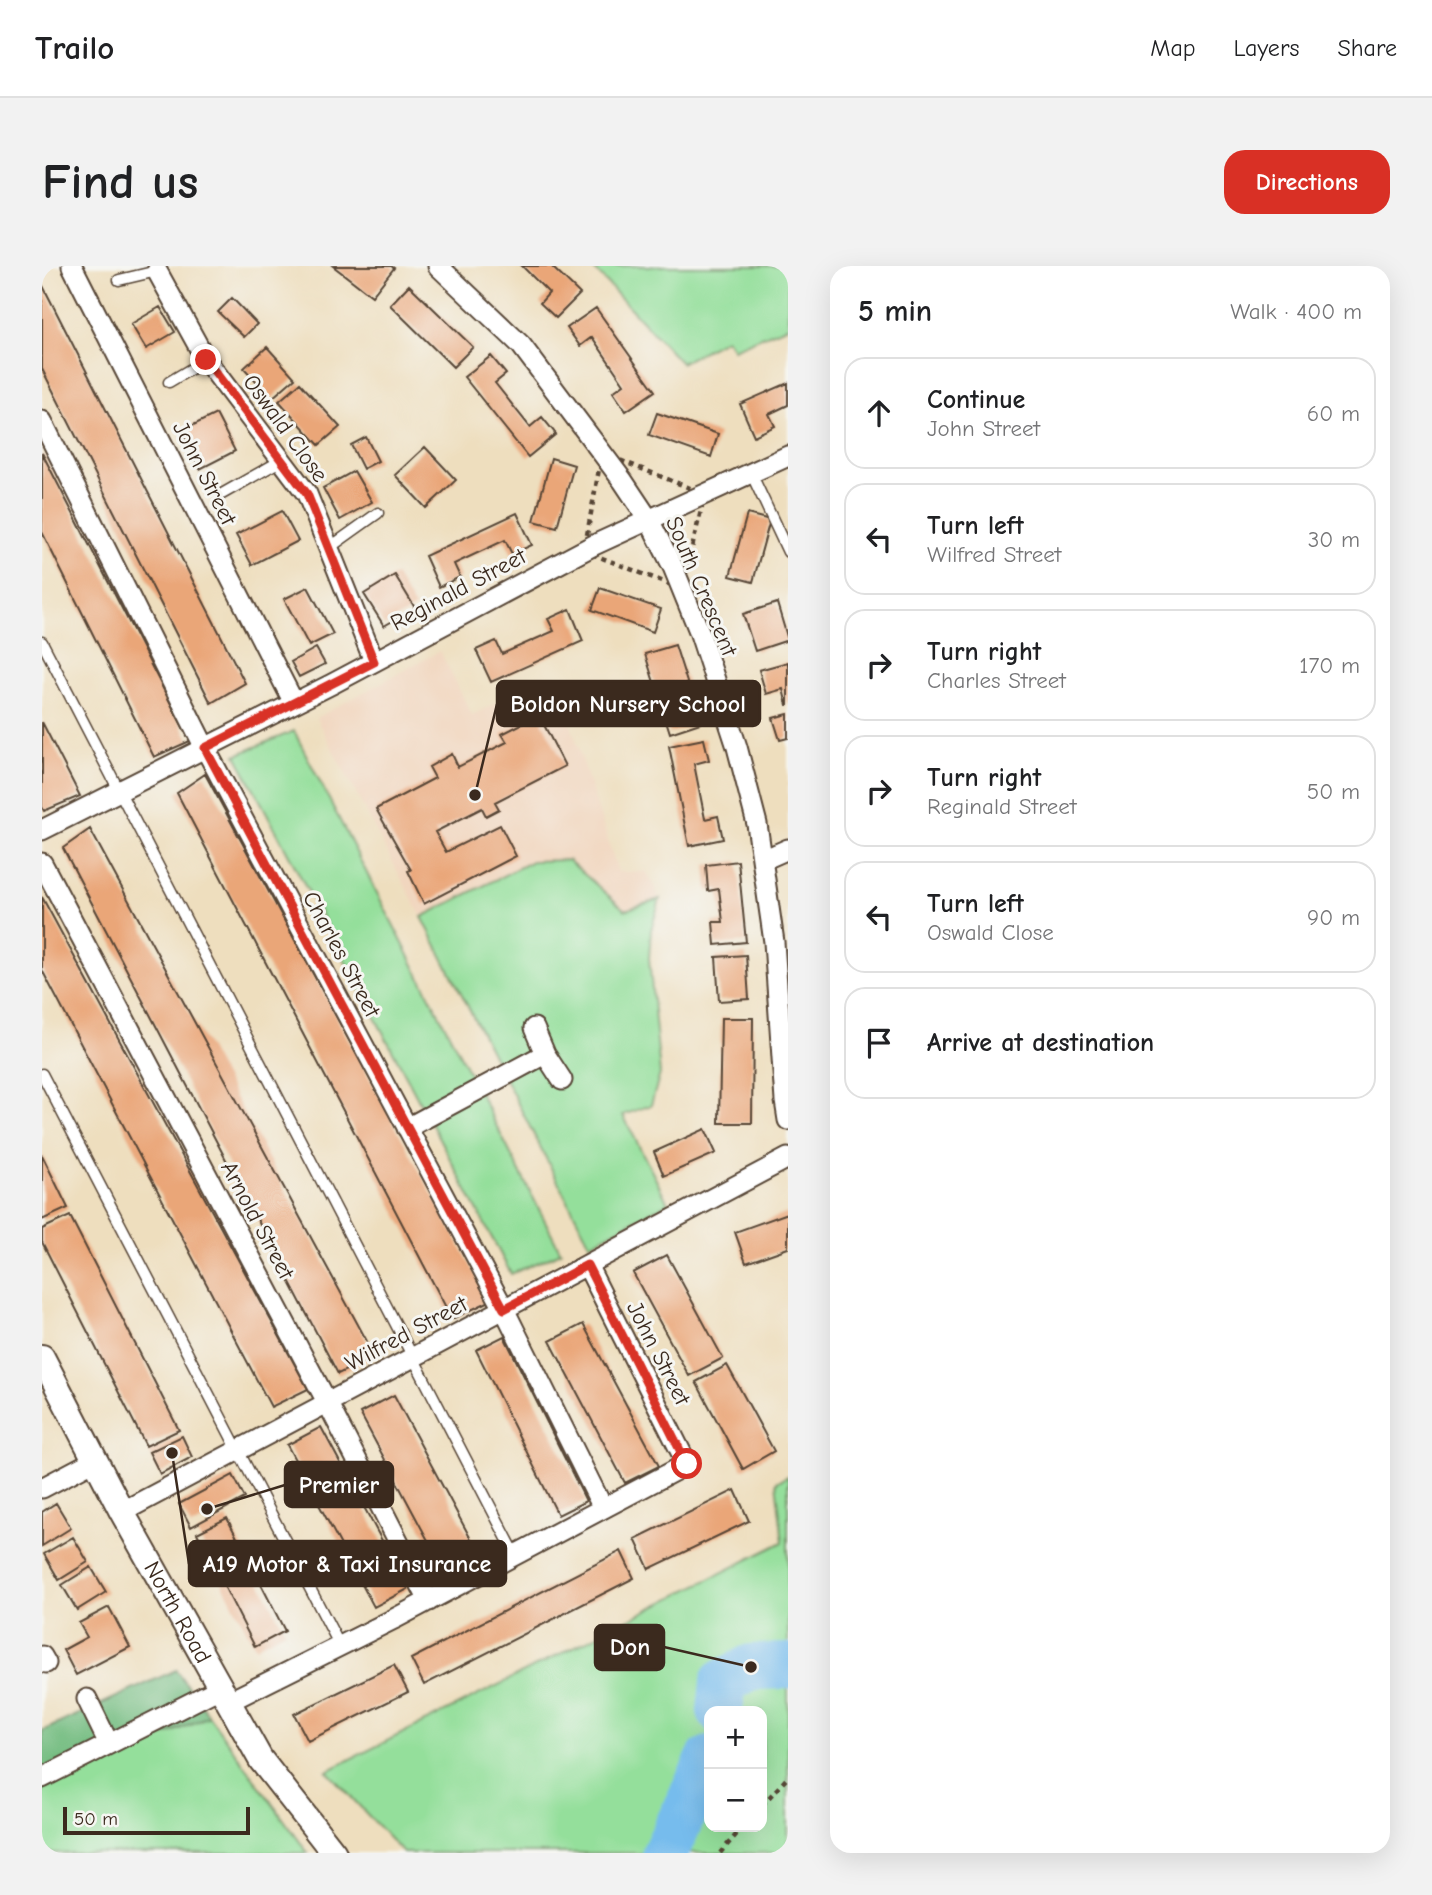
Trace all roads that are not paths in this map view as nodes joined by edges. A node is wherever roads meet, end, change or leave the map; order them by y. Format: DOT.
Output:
graph roads {
  1 [pos="72,266"];
  2 [pos="438,266"];
  3 [pos="157,271"];
  4 [pos="119,279"];
  5 [pos="206,360"];
  6 [pos="169,382"];
  7 [pos="42,421"];
  8 [pos="788,456"];
  9 [pos="282,460"];
  10 [pos="751,473"];
  11 [pos="222,494"];
  12 [pos="378,513"];
  13 [pos="649,520"];
  14 [pos="329,548"];
  15 [pos="788,552"];
  16 [pos="42,642"];
  17 [pos="374,662"];
  18 [pos="294,703"];
  19 [pos="205,748"];
  20 [pos="118,792"];
  21 [pos="42,830"];
  22 [pos="788,849"];
  23 [pos="763,860"];
  24 [pos="42,863"];
  25 [pos="534,1028"];
  26 [pos="545,1054"];
  27 [pos="42,1074"];
  28 [pos="562,1080"];
  29 [pos="788,1120"];
  30 [pos="407,1128"];
  31 [pos="788,1158"];
  32 [pos="587,1265"];
  33 [pos="504,1309"];
  34 [pos="42,1357"];
  35 [pos="412,1357"];
  36 [pos="327,1402"];
  37 [pos="239,1449"];
  38 [pos="95,1460"];
  39 [pos="42,1488"];
  40 [pos="603,1508"];
  41 [pos="122,1512"];
  42 [pos="515,1554"];
  43 [pos="429,1601"];
  44 [pos="340,1646"];
  45 [pos="224,1695"];
  46 [pos="87,1699"];
  47 [pos="108,1744"];
  48 [pos="42,1778"];
  49 [pos="334,1853"];
  1 -- 18 [label="street, John Street"];
  2 -- 13 [label="street, South Crescent"];
  3 -- 4 [label="lane"];
  3 -- 5 [label="street, Oswald Close"];
  5 -- 6 [label="lane"];
  5 -- 9 [label="street, Oswald Close"];
  7 -- 19 [label="street, Charles Street"];
  8 -- 10 [label="street, Reginald Street"];
  9 -- 11 [label="lane"];
  9 -- 14 [label="street, Oswald Close"];
  10 -- 13 [label="street, Reginald Street"];
  10 -- 15 [label="lane"];
  12 -- 14 [label="lane"];
  13 -- 17 [label="street, Reginald Street"];
  13 -- 23 [label="street, South Crescent"];
  14 -- 17 [label="street, Oswald Close"];
  16 -- 20 [label="lane"];
  17 -- 18 [label="street, Reginald Street"];
  18 -- 19 [label="street, Reginald Street"];
  19 -- 20 [label="street, Reginald Street"];
  19 -- 30 [label="street, Charles Street"];
  20 -- 21 [label="street, Reginald Street"];
  20 -- 35 [label="lane"];
  22 -- 23 [label="street"];
  23 -- 29 [label="street, South Crescent"];
  24 -- 36 [label="street, Arnold Street"];
  25 -- 26 [label="street"];
  26 -- 28 [label="street"];
  26 -- 30 [label="street"];
  27 -- 37 [label="lane"];
  30 -- 33 [label="street, Charles Street"];
  31 -- 32 [label="street, Wilfred Street"];
  32 -- 33 [label="street, Wilfred Street"];
  32 -- 40 [label="street, John Street"];
  33 -- 35 [label="street, Wilfred Street"];
  33 -- 40 [label="street, Charles Street"];
  34 -- 38 [label="street, North Road"];
  35 -- 36 [label="street, Wilfred Street"];
  35 -- 42 [label="lane"];
  36 -- 37 [label="street, Wilfred Street"];
  36 -- 43 [label="street, Arnold Street"];
  37 -- 41 [label="street, Wilfred Street"];
  37 -- 44 [label="lane"];
  38 -- 39 [label="street"];
  38 -- 41 [label="street, North Road"];
  40 -- 42 [label="street"];
  41 -- 45 [label="street, North Road"];
  42 -- 43 [label="street"];
  43 -- 44 [label="street"];
  44 -- 45 [label="street"];
  45 -- 47 [label="street"];
  45 -- 49 [label="street, North Road"];
  46 -- 47 [label="street"];
  47 -- 48 [label="street"];
}
